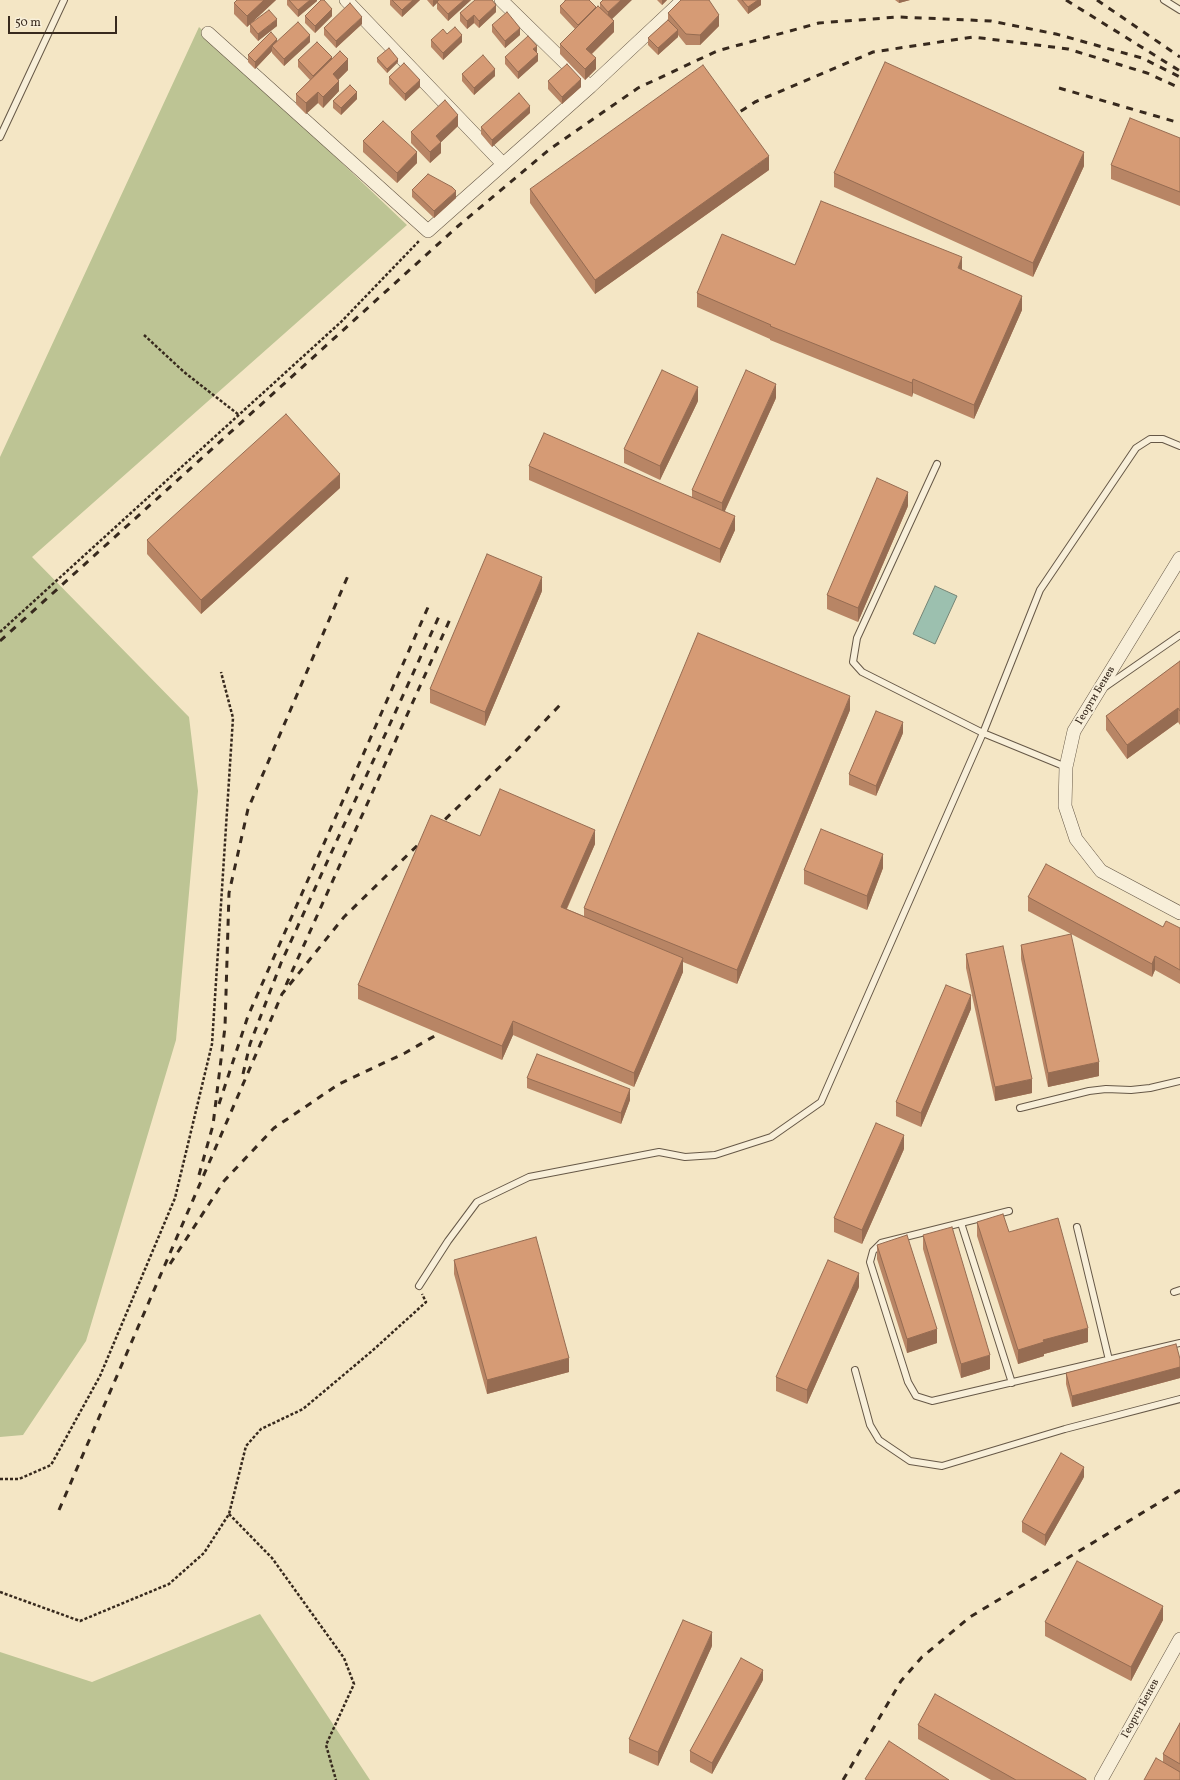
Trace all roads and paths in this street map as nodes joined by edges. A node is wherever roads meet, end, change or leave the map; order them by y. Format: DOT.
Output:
graph roads {
  1 [pos="64,0"];
  2 [pos="346,0"];
  3 [pos="501,0"];
  4 [pos="682,0"];
  5 [pos="1164,0"];
  6 [pos="1180,10"];
  7 [pos="208,33"];
  8 [pos="590,87"];
  9 [pos="0,137"];
  10 [pos="503,164"];
  11 [pos="428,231"];
  12 [pos="144,335"];
  13 [pos="239,416"];
  14 [pos="1180,446"];
  15 [pos="937,464"];
  16 [pos="1180,558"];
  17 [pos="0,632"];
  18 [pos="1180,635"];
  19 [pos="221,672"];
  20 [pos="1097,693"];
  21 [pos="983,734"];
  22 [pos="1066,767"];
  23 [pos="1180,913"];
  24 [pos="1180,1081"];
  25 [pos="1020,1108"];
  26 [pos="1008,1211"];
  27 [pos="961,1223"];
  28 [pos="1077,1228"];
  29 [pos="419,1286"];
  30 [pos="1180,1343"];
  31 [pos="1109,1360"];
  32 [pos="855,1370"];
  33 [pos="1012,1382"];
  34 [pos="1180,1398"];
  35 [pos="0,1479"];
  36 [pos="229,1514"];
  37 [pos="0,1592"];
  38 [pos="1180,1639"];
  39 [pos="336,1780"];
  40 [pos="1102,1780"];
  1 -- 9 [label="lane"];
  2 -- 10 [label="street"];
  3 -- 8 [label="street"];
  4 -- 8 [label="street"];
  5 -- 6 [label="lane"];
  7 -- 11 [label="street"];
  8 -- 10 [label="street"];
  10 -- 11 [label="street"];
  11 -- 13 [label="path"];
  12 -- 13 [label="path"];
  13 -- 17 [label="path"];
  14 -- 21 [label="lane"];
  15 -- 21 [label="lane"];
  16 -- 20 [label="street, Георги Бенев"];
  18 -- 20 [label="lane"];
  19 -- 35 [label="path"];
  20 -- 22 [label="street, Георги Бенев"];
  21 -- 22 [label="lane"];
  21 -- 29 [label="lane"];
  22 -- 23 [label="street, Георги Бенев"];
  24 -- 25 [label="lane"];
  26 -- 27 [label="lane"];
  27 -- 33 [label="lane"];
  27 -- 33 [label="lane"];
  28 -- 31 [label="lane"];
  29 -- 36 [label="path"];
  30 -- 31 [label="lane"];
  31 -- 33 [label="lane"];
  32 -- 34 [label="lane"];
  36 -- 37 [label="path"];
  36 -- 39 [label="path"];
  38 -- 40 [label="street, Георги Бенев"];
}
